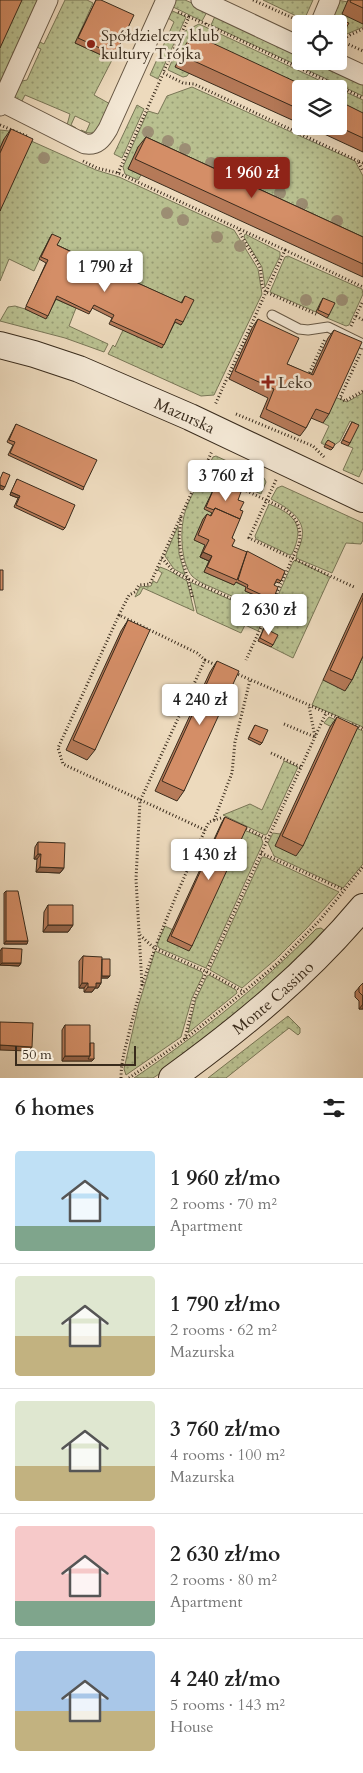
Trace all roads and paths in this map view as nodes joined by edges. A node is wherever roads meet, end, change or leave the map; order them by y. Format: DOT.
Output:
graph roads {
  1 [pos="48,0"];
  2 [pos="166,0"];
  3 [pos="201,0"];
  4 [pos="253,0"];
  5 [pos="330,0"];
  6 [pos="324,15"];
  7 [pos="292,18"];
  8 [pos="206,24"];
  9 [pos="363,29"];
  10 [pos="347,37"];
  11 [pos="292,42"];
  12 [pos="347,43"];
  13 [pos="363,51"];
  14 [pos="347,68"];
  15 [pos="163,73"];
  16 [pos="363,75"];
  17 [pos="1,104"];
  18 [pos="358,161"];
  19 [pos="363,163"];
  20 [pos="363,172"];
  21 [pos="239,229"];
  22 [pos="285,250"];
  23 [pos="363,287"];
  24 [pos="266,292"];
  25 [pos="363,301"];
  26 [pos="272,315"];
  27 [pos="356,316"];
  28 [pos="324,318"];
  29 [pos="363,320"];
  30 [pos="349,330"];
  31 [pos="330,335"];
  32 [pos="0,345"];
  33 [pos="363,347"];
  34 [pos="305,380"];
  35 [pos="363,391"];
  36 [pos="214,405"];
  37 [pos="212,451"];
  38 [pos="202,470"];
  39 [pos="276,480"];
  40 [pos="363,499"];
  41 [pos="267,500"];
  42 [pos="182,514"];
  43 [pos="162,558"];
  44 [pos="292,558"];
  45 [pos="188,579"];
  46 [pos="354,587"];
  47 [pos="193,600"];
  48 [pos="267,614"];
  49 [pos="119,615"];
  50 [pos="206,660"];
  51 [pos="246,660"];
  52 [pos="223,668"];
  53 [pos="232,672"];
  54 [pos="250,680"];
  55 [pos="309,705"];
  56 [pos="326,713"];
  57 [pos="284,724"];
  58 [pos="363,728"];
  59 [pos="315,737"];
  60 [pos="271,752"];
  61 [pos="301,767"];
  62 [pos="140,800"];
  63 [pos="214,820"];
  64 [pos="229,821"];
  65 [pos="237,825"];
  66 [pos="204,830"];
  67 [pos="267,839"];
  68 [pos="261,853"];
  69 [pos="363,867"];
  70 [pos="354,899"];
  71 [pos="139,935"];
  72 [pos="154,948"];
  73 [pos="207,972"];
  74 [pos="142,985"];
  75 [pos="244,992"];
  76 [pos="185,1039"];
  77 [pos="122,1078"];
  78 [pos="129,1078"];
  79 [pos="172,1078"];
  1 -- 17 [label="street"];
  2 -- 17 [label="street"];
  3 -- 11 [label="street"];
  4 -- 7 [label="path"];
  5 -- 6 [label="street"];
  8 -- 15 [label="path"];
  9 -- 10 [label="path"];
  12 -- 13 [label="path"];
  14 -- 16 [label="street"];
  15 -- 18 [label="path"];
  15 -- 21 [label="path"];
  18 -- 19 [label="path"];
  18 -- 20 [label="path"];
  21 -- 22 [label="path"];
  21 -- 24 [label="path"];
  22 -- 23 [label="path"];
  22 -- 24 [label="path"];
  24 -- 28 [label="path"];
  24 -- 36 [label="path"];
  25 -- 27 [label="path"];
  26 -- 33 [label="lane"];
  27 -- 29 [label="path"];
  27 -- 30 [label="path"];
  31 -- 34 [label="path"];
  32 -- 40 [label="street, Mazurska"];
  33 -- 35 [label="path"];
  37 -- 38 [label="path"];
  38 -- 41 [label="path"];
  38 -- 42 [label="path"];
  39 -- 41 [label="path"];
  41 -- 44 [label="path"];
  41 -- 44 [label="path"];
  42 -- 43 [label="path"];
  42 -- 45 [label="path"];
  43 -- 45 [label="path"];
  43 -- 49 [label="path"];
  44 -- 46 [label="path"];
  44 -- 48 [label="path"];
  45 -- 47 [label="path"];
  45 -- 48 [label="path"];
  48 -- 51 [label="path"];
  49 -- 50 [label="path"];
  49 -- 62 [label="path"];
  50 -- 52 [label="path"];
  50 -- 62 [label="path"];
  53 -- 54 [label="path"];
  54 -- 55 [label="path"];
  54 -- 63 [label="path"];
  55 -- 56 [label="path"];
  55 -- 59 [label="path"];
  56 -- 58 [label="path"];
  56 -- 59 [label="path"];
  57 -- 59 [label="path"];
  59 -- 61 [label="path"];
  60 -- 61 [label="path"];
  61 -- 67 [label="path"];
  62 -- 66 [label="path"];
  62 -- 71 [label="path"];
  63 -- 64 [label="path"];
  63 -- 66 [label="path"];
  65 -- 67 [label="path"];
  66 -- 72 [label="path"];
  67 -- 68 [label="path"];
  68 -- 70 [label="path"];
  68 -- 73 [label="path"];
  69 -- 70 [label="path"];
  70 -- 75 [label="path"];
  70 -- 79 [label="street, Monte Cassino"];
  71 -- 72 [label="path"];
  71 -- 74 [label="path"];
  72 -- 73 [label="path"];
  72 -- 74 [label="path"];
  73 -- 75 [label="path"];
  73 -- 76 [label="path"];
  74 -- 77 [label="path"];
  75 -- 76 [label="path"];
  76 -- 78 [label="path"];
}
